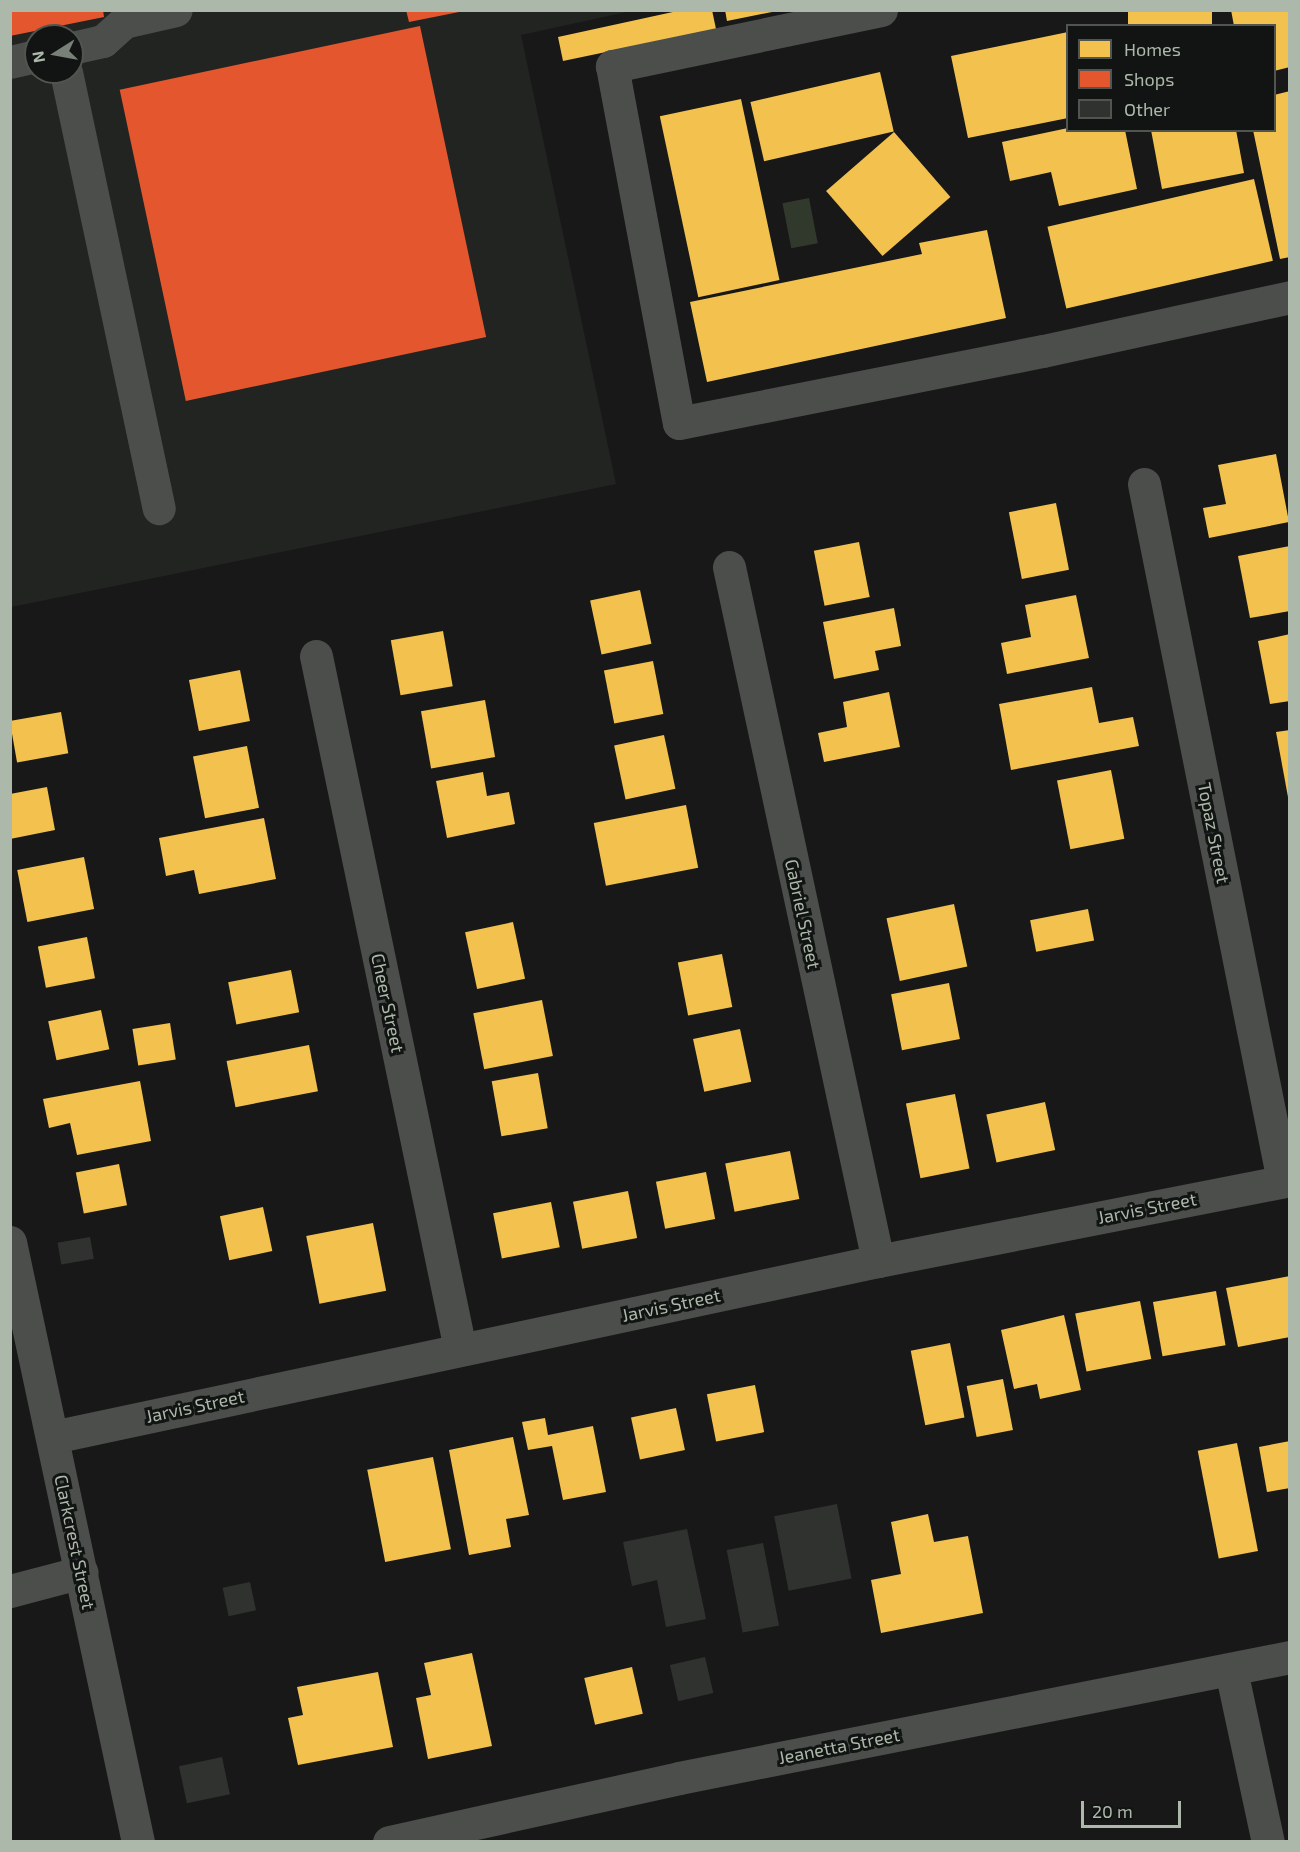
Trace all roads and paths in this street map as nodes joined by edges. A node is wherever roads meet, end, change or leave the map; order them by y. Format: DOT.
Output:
graph roads {
  1 [pos="176,10"];
  2 [pos="881,10"];
  3 [pos="123,16"];
  4 [pos="84,46"];
  5 [pos="69,84"];
  6 [pos="1290,297"];
  7 [pos="1144,484"];
  8 [pos="159,508"];
  9 [pos="729,567"];
  10 [pos="316,656"];
  11 [pos="1286,1181"];
  12 [pos="10,1242"];
  13 [pos="878,1261"];
  14 [pos="21,1344"];
  15 [pos="460,1349"];
  16 [pos="53,1437"];
  17 [pos="82,1572"];
  18 [pos="10,1591"];
  19 [pos="1290,1657"];
  20 [pos="1231,1670"];
  21 [pos="138,1842"];
  22 [pos="389,1842"];
  23 [pos="1268,1842"];
  1 -- 3 [label="street"];
  2 -- 6 [label="street"];
  3 -- 4 [label="street"];
  5 -- 8 [label="street"];
  7 -- 11 [label="street, Topaz Street"];
  9 -- 13 [label="street, Gabriel Street"];
  10 -- 15 [label="street, Cheer Street"];
  11 -- 13 [label="street, Jarvis Street"];
  12 -- 14 [label="street, Clarkcrest Street"];
  13 -- 15 [label="street, Jarvis Street"];
  14 -- 16 [label="street, Clarkcrest Street"];
  15 -- 16 [label="street, Jarvis Street"];
  16 -- 17 [label="street, Clarkcrest Street"];
  17 -- 18 [label="street"];
  17 -- 21 [label="street, Clarkcrest Street"];
  19 -- 20 [label="street, Jeanetta Street"];
  20 -- 22 [label="street, Jeanetta Street"];
  20 -- 23 [label="street"];
}
